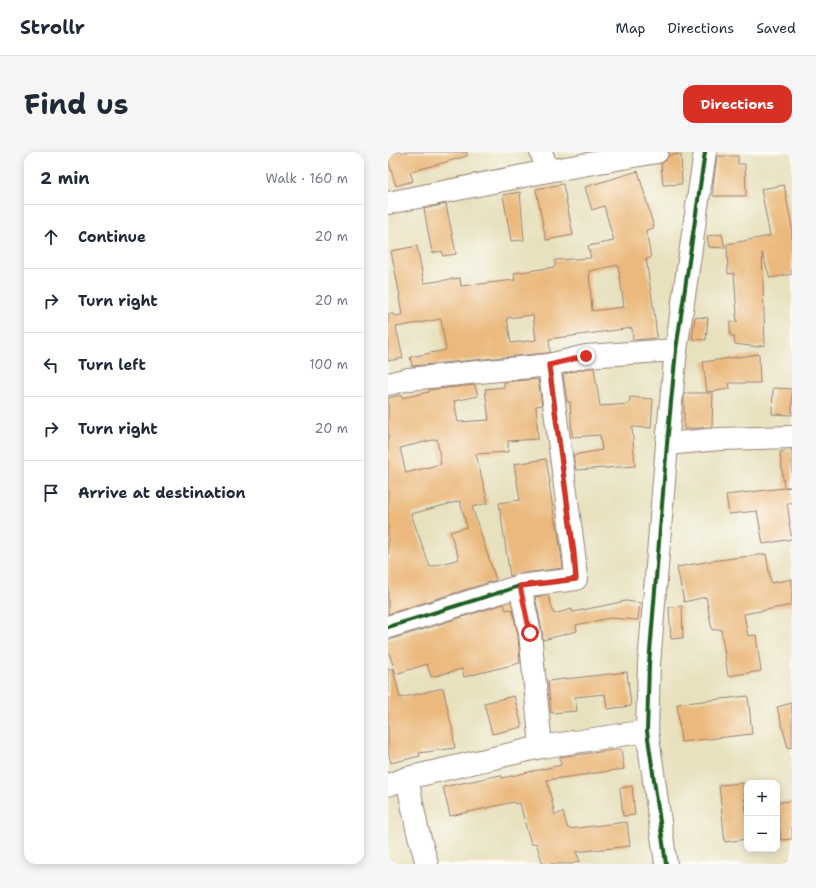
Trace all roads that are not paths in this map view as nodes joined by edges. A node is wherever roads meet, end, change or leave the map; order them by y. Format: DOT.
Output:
graph roads {
  1 [pos="657,152"];
  2 [pos="705,152"];
  3 [pos="544,162"];
  4 [pos="388,202"];
  5 [pos="676,350"];
  6 [pos="549,365"];
  7 [pos="388,384"];
  8 [pos="792,437"];
  9 [pos="666,444"];
  10 [pos="520,586"];
  11 [pos="388,627"];
  12 [pos="647,731"];
  13 [pos="541,746"];
  14 [pos="398,782"];
  15 [pos="428,864"];
  16 [pos="666,864"];
  1 -- 3 [label="street"];
  2 -- 5 [label="street"];
  3 -- 4 [label="street"];
  5 -- 6 [label="street"];
  5 -- 9 [label="street"];
  6 -- 7 [label="street"];
  6 -- 10 [label="street"];
  8 -- 9 [label="street"];
  9 -- 12 [label="street"];
  10 -- 11 [label="street"];
  10 -- 13 [label="street"];
  12 -- 13 [label="street"];
  12 -- 16 [label="street"];
  13 -- 14 [label="street"];
  14 -- 15 [label="street"];
}
